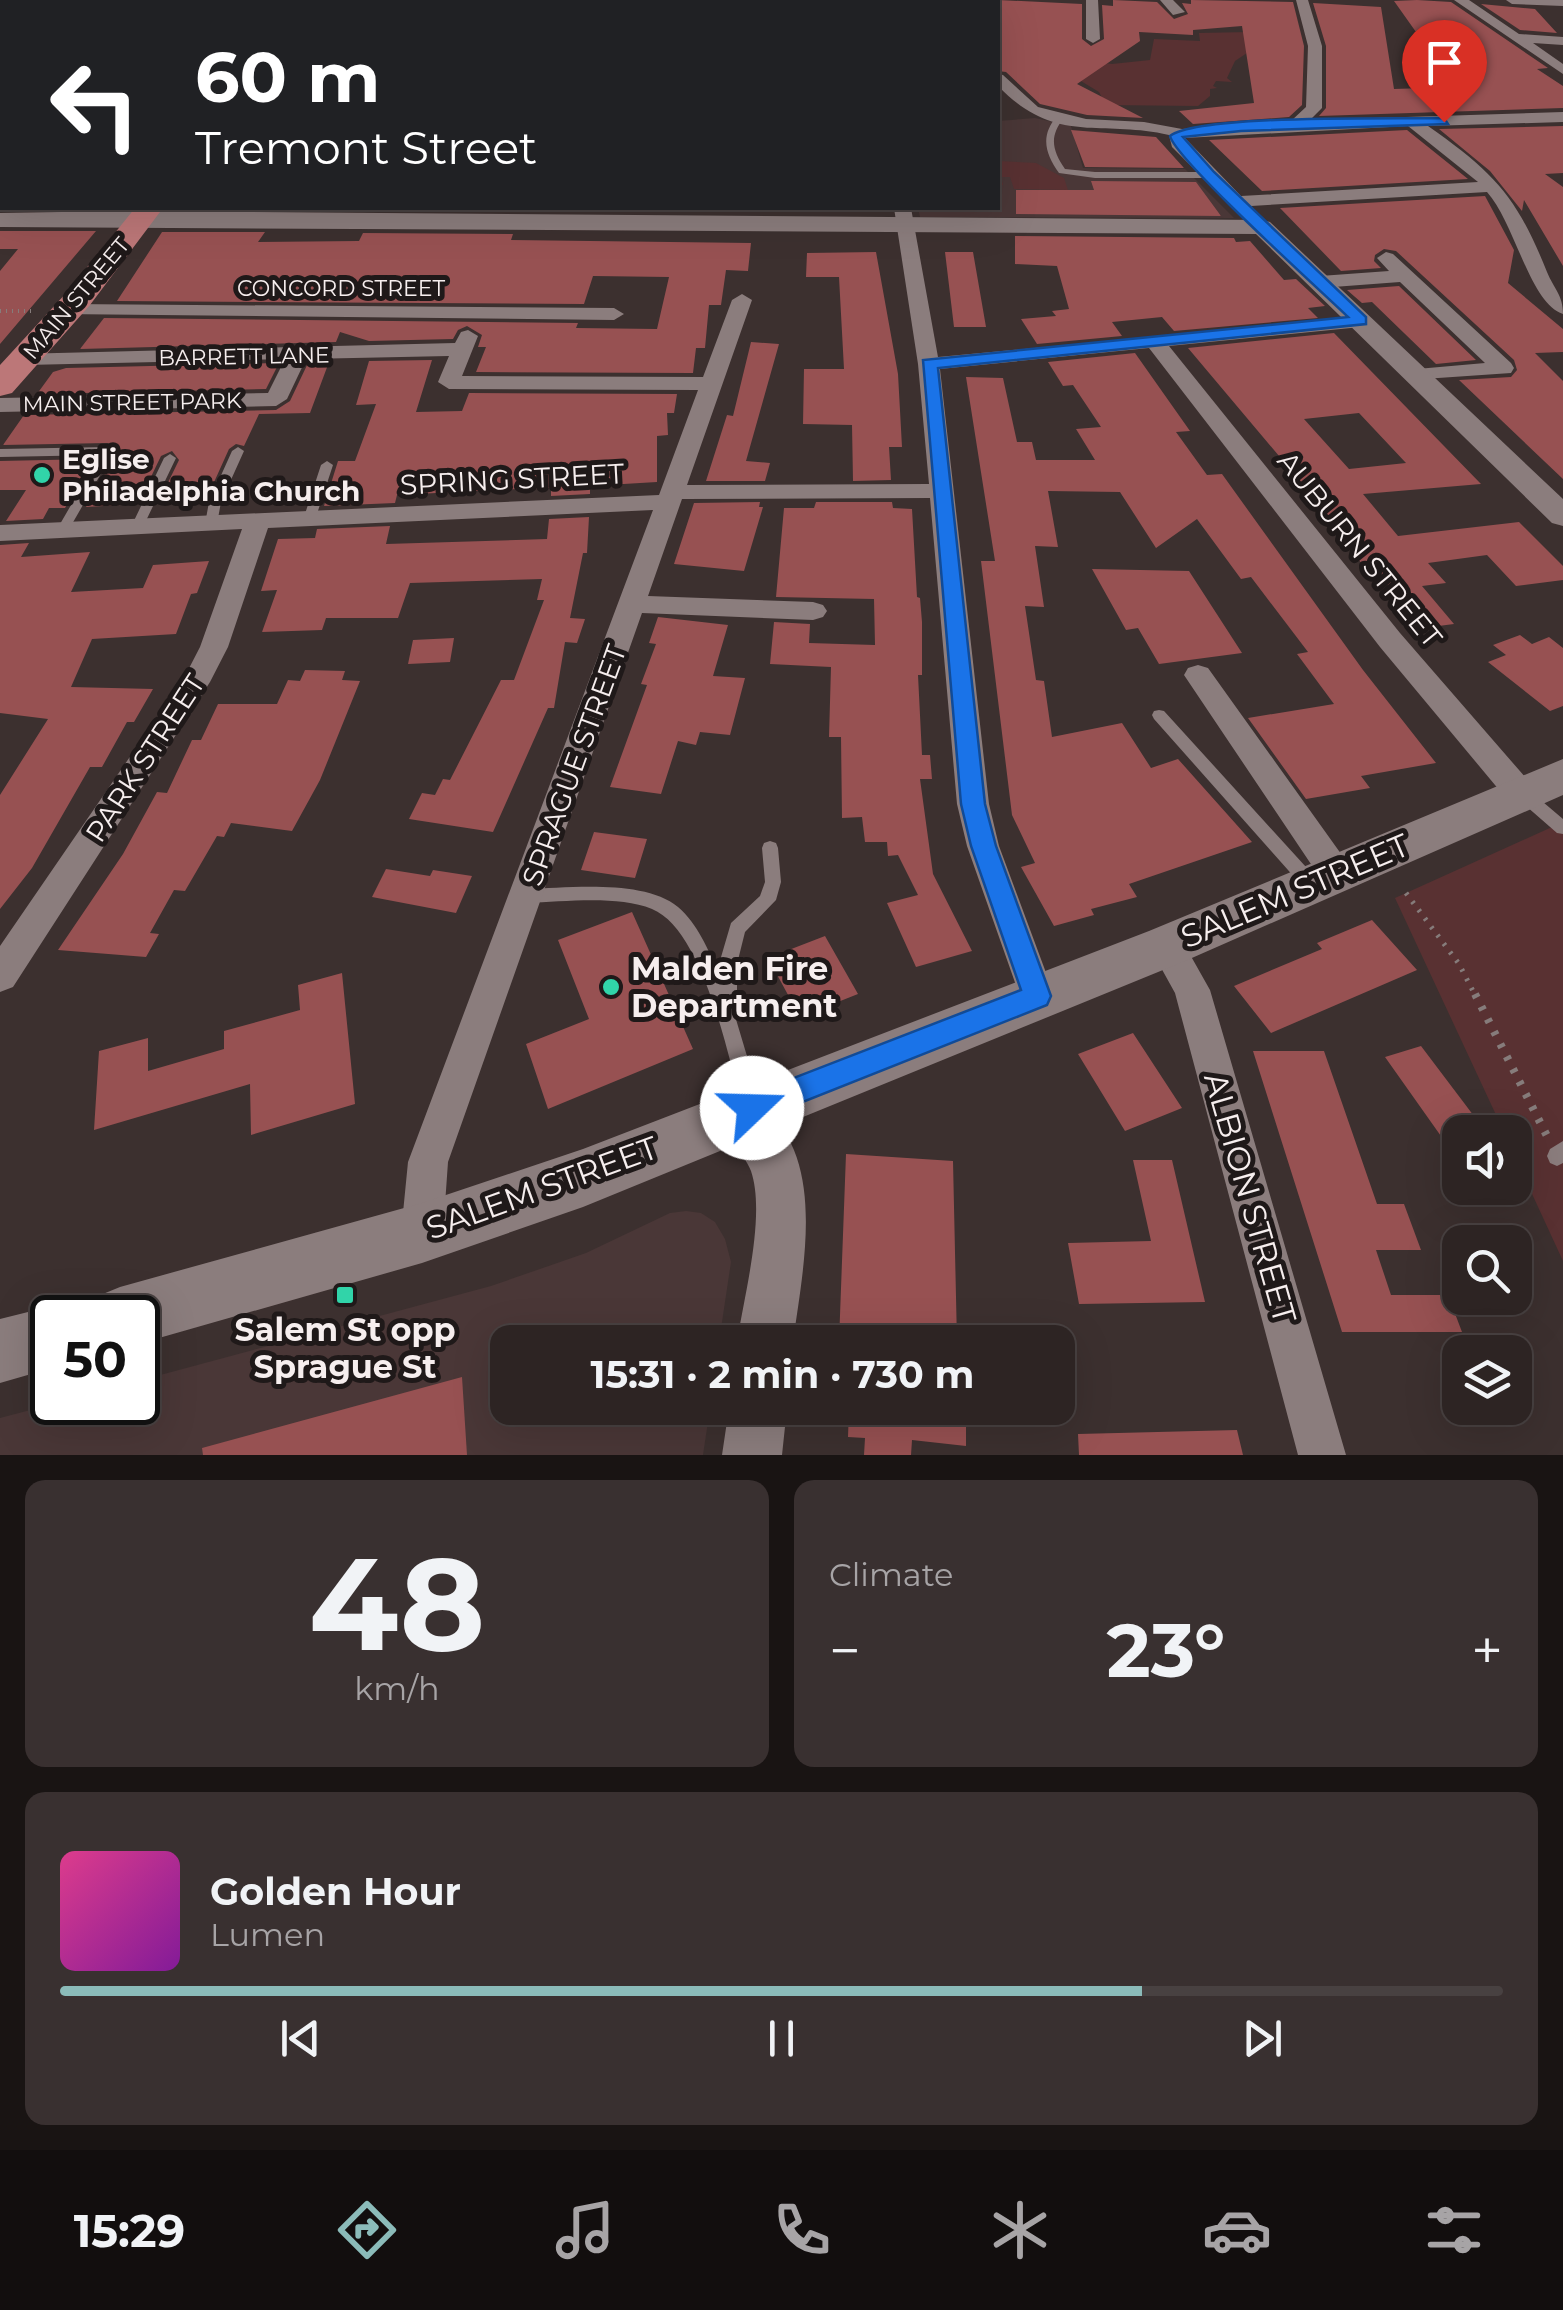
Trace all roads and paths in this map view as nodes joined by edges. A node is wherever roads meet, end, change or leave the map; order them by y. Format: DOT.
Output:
graph roads {
  1 [pos="1092,0"];
  2 [pos="1166,0"];
  3 [pos="1302,0"];
  4 [pos="1460,0"];
  5 [pos="1512,0"];
  6 [pos="1563,2"];
  7 [pos="1178,12"];
  8 [pos="1518,38"];
  9 [pos="1092,40"];
  10 [pos="1563,40"];
  11 [pos="1563,70"];
  12 [pos="1000,80"];
  13 [pos="1563,117"];
  14 [pos="1060,118"];
  15 [pos="1414,123"];
  16 [pos="1295,125"];
  17 [pos="1180,132"];
  18 [pos="1209,175"];
  19 [pos="1494,186"];
  20 [pos="1236,202"];
  21 [pos="145,213"];
  22 [pos="549,215"];
  23 [pos="903,216"];
  24 [pos="0,220"];
  25 [pos="1262,227"];
  26 [pos="1386,258"];
  27 [pos="1405,276"];
  28 [pos="1320,282"];
  29 [pos="742,300"];
  30 [pos="1563,308"];
  31 [pos="56,310"];
  32 [pos="0,311"];
  33 [pos="477,314"];
  34 [pos="614,314"];
  35 [pos="1360,321"];
  36 [pos="1154,341"];
  37 [pos="462,349"];
  38 [pos="297,356"];
  39 [pos="26,359"];
  40 [pos="929,364"];
  41 [pos="1417,375"];
  42 [pos="712,384"];
  43 [pos="0,386"];
  44 [pos="0,405"];
  45 [pos="238,451"];
  46 [pos="0,453"];
  47 [pos="170,458"];
  48 [pos="327,464"];
  49 [pos="941,491"];
  50 [pos="670,497"];
  51 [pos="1563,516"];
  52 [pos="309,520"];
  53 [pos="257,523"];
  54 [pos="211,524"];
  55 [pos="137,528"];
  56 [pos="62,530"];
  57 [pos="0,533"];
  58 [pos="632,604"];
  59 [pos="813,611"];
  60 [pos="1198,675"];
  61 [pos="1159,715"];
  62 [pos="1563,776"];
  63 [pos="1522,794"];
  64 [pos="1563,828"];
  65 [pos="770,848"];
  66 [pos="1325,880"];
  67 [pos="1406,893"];
  68 [pos="526,896"];
  69 [pos="1166,946"];
  70 [pos="0,976"];
  71 [pos="1037,996"];
  72 [pos="728,1021"];
  73 [pos="743,1111"];
  74 [pos="1560,1154"];
  75 [pos="422,1234"];
  76 [pos="160,1307"];
  77 [pos="768,1325"];
  78 [pos="30,1342"];
  79 [pos="0,1351"];
  80 [pos="756,1425"];
  81 [pos="752,1455"];
  82 [pos="1322,1455"];
  1 -- 9 [label="street"];
  2 -- 7 [label="street"];
  3 -- 16 [label="street"];
  4 -- 8 [label="street"];
  5 -- 6 [label="street"];
  8 -- 10 [label="street"];
  8 -- 11 [label="street"];
  12 -- 14 [label="street"];
  13 -- 15 [label="street"];
  14 -- 17 [label="street"];
  14 -- 18 [label="lane"];
  15 -- 16 [label="street"];
  15 -- 19 [label="street"];
  16 -- 17 [label="street"];
  17 -- 18 [label="street"];
  18 -- 20 [label="street"];
  19 -- 20 [label="street"];
  19 -- 30 [label="street"];
  20 -- 25 [label="street"];
  21 -- 22 [label="street"];
  21 -- 24 [label="street"];
  21 -- 31 [label="main road, MAIN STREET"];
  22 -- 23 [label="street"];
  23 -- 25 [label="street"];
  23 -- 40 [label="street"];
  25 -- 28 [label="street"];
  26 -- 27 [label="street"];
  27 -- 28 [label="street"];
  27 -- 41 [label="street"];
  28 -- 35 [label="street"];
  29 -- 42 [label="street, SPRAGUE STREET"];
  31 -- 32 [label="path"];
  31 -- 33 [label="street, CONCORD STREET"];
  31 -- 39 [label="main road, MAIN STREET"];
  33 -- 34 [label="street, CONCORD STREET"];
  33 -- 37 [label="street"];
  35 -- 36 [label="street"];
  35 -- 41 [label="street"];
  36 -- 40 [label="street"];
  36 -- 63 [label="street, AUBURN STREET"];
  37 -- 38 [label="street, BARRETT LANE"];
  37 -- 42 [label="street"];
  38 -- 39 [label="street, BARRETT LANE"];
  38 -- 44 [label="street, MAIN STREET PARK"];
  39 -- 43 [label="main road, MAIN STREET"];
  40 -- 49 [label="street"];
  41 -- 51 [label="street"];
  42 -- 50 [label="street, SPRAGUE STREET"];
  45 -- 54 [label="lane"];
  46 -- 56 [label="lane"];
  47 -- 55 [label="lane"];
  48 -- 52 [label="lane"];
  49 -- 50 [label="street, SPRING STREET"];
  49 -- 71 [label="street"];
  50 -- 52 [label="street, SPRING STREET"];
  50 -- 58 [label="street, SPRAGUE STREET"];
  52 -- 53 [label="street, SPRING STREET"];
  53 -- 54 [label="street, SPRING STREET"];
  53 -- 70 [label="street, PARK STREET"];
  54 -- 55 [label="street, SPRING STREET"];
  55 -- 56 [label="street, SPRING STREET"];
  56 -- 57 [label="street, SPRING STREET"];
  58 -- 59 [label="street"];
  58 -- 68 [label="street, SPRAGUE STREET"];
  60 -- 66 [label="street"];
  61 -- 66 [label="lane"];
  62 -- 63 [label="main road, SALEM STREET"];
  63 -- 64 [label="lane"];
  63 -- 66 [label="main road, SALEM STREET"];
  65 -- 72 [label="lane"];
  66 -- 69 [label="main road, SALEM STREET"];
  67 -- 74 [label="path"];
  68 -- 72 [label="lane"];
  68 -- 75 [label="street, SPRAGUE STREET"];
  69 -- 71 [label="main road, SALEM STREET"];
  69 -- 82 [label="street, ALBION STREET"];
  71 -- 73 [label="main road, SALEM STREET"];
  72 -- 73 [label="lane"];
  73 -- 75 [label="main road, SALEM STREET"];
  73 -- 77 [label="street"];
  75 -- 76 [label="main road, SALEM STREET"];
  78 -- 79 [label="main road"];
  80 -- 81 [label="street"];
}
